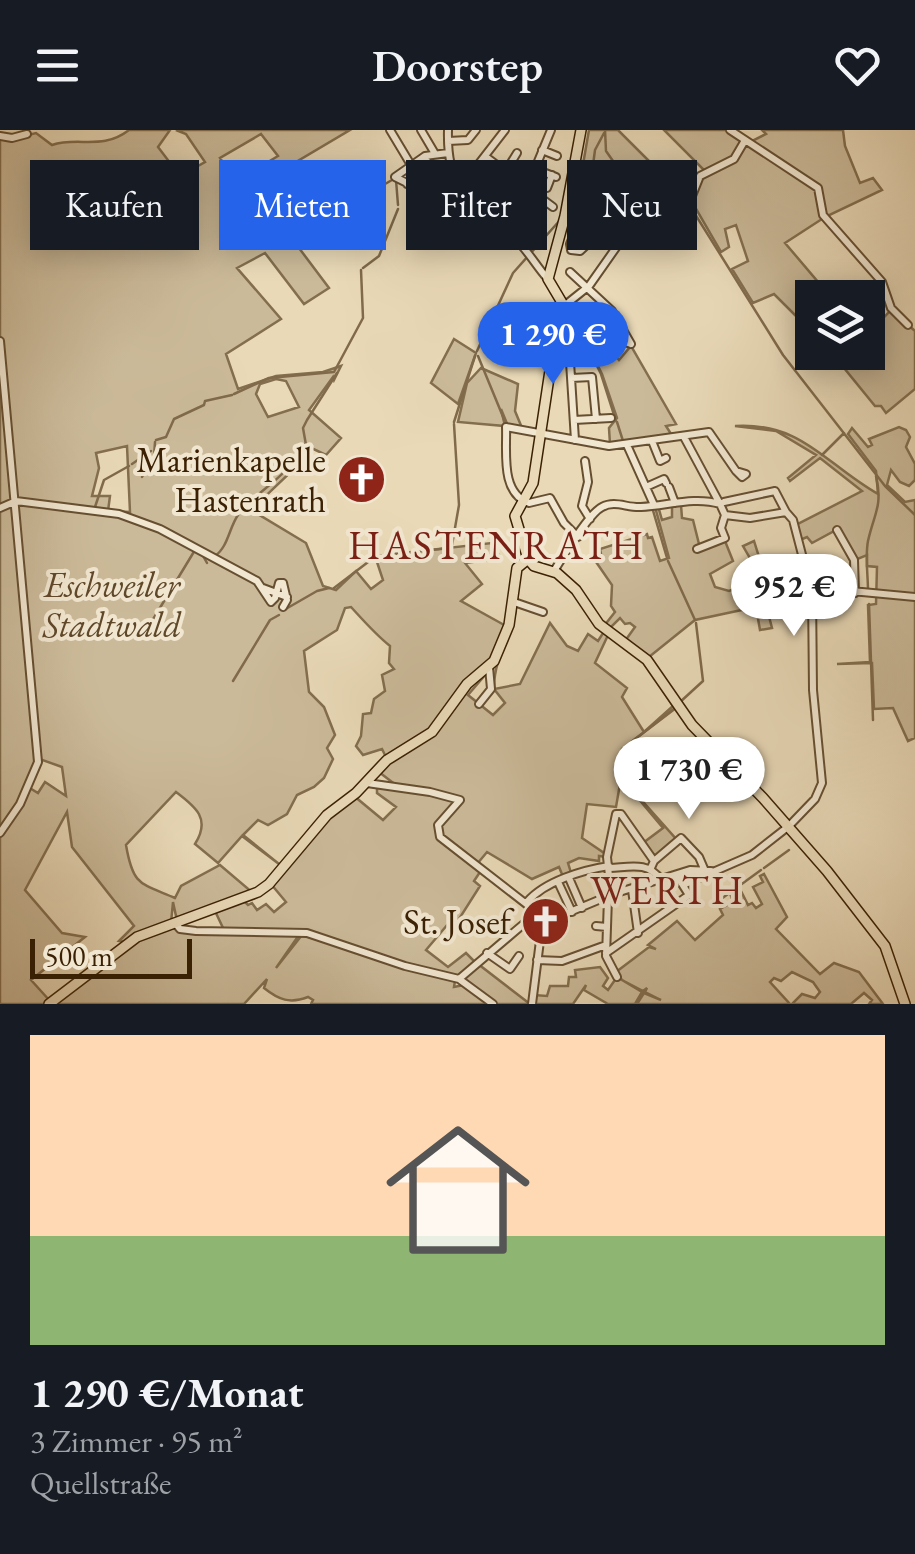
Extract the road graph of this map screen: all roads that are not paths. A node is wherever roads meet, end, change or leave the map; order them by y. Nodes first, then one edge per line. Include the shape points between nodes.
1 (390, 130) edge
2 (420, 130) edge
3 (448, 130) edge
4 (476, 130) edge
5 (505, 130) edge
6 (550, 130) edge
7 (581, 130) edge
8 (730, 130) edge
9 (27, 134) dead end
10 (0, 136) edge
11 (448, 141) junction
12 (744, 142) junction
13 (542, 150) junction
14 (434, 152) junction
15 (448, 153) junction
16 (517, 153) dead end
17 (425, 156) junction
18 (557, 156) dead end
19 (486, 158) joint
20 (409, 160) edge
21 (419, 160) edge
22 (426, 160) edge
23 (450, 160) edge
24 (489, 160) edge
25 (513, 160) edge
26 (538, 160) edge
27 (406, 169) edge
28 (547, 173) edge
29 (406, 183) edge
30 (697, 186) edge
31 (547, 188) dead end
32 (547, 203) edge
33 (553, 207) dead end
34 (565, 216) joint
35 (523, 250) edge
36 (613, 250) edge
37 (570, 272) dead end
38 (548, 279) junction
39 (588, 288) junction
40 (564, 308) junction
41 (908, 325) dead end
42 (0, 341) edge
43 (586, 356) dead end
44 (571, 378) junction
45 (611, 418) dead end
46 (596, 419) junction
47 (574, 420) junction
48 (541, 432) junction
49 (684, 436) junction
50 (575, 440) junction
51 (652, 442) junction
52 (626, 445) junction
53 (661, 460) dead end
54 (586, 462) dead end
55 (736, 471) dead end
56 (646, 487) junction
57 (16, 501) junction
58 (528, 502) junction
59 (675, 503) junction
60 (722, 503) junction
61 (654, 505) junction
62 (0, 508) edge
63 (786, 512) junction
64 (725, 515) junction
65 (590, 519) junction
66 (838, 530) dead end
67 (578, 537) junction
68 (697, 549) dead end
69 (528, 559) junction
70 (554, 571) junction
71 (812, 593) junction
72 (855, 593) junction
73 (276, 594) junction
74 (287, 597) junction
75 (915, 597) edge
76 (514, 602) junction
77 (283, 606) dead end
78 (543, 612) dead end
79 (489, 667) junction
80 (480, 704) dead end
81 (366, 783) junction
82 (788, 826) junction
83 (0, 833) edge
84 (654, 860) junction
85 (610, 867) junction
86 (650, 870) junction
87 (703, 872) junction
88 (679, 875) junction
89 (569, 878) junction
90 (661, 880) junction
91 (558, 882) junction
92 (682, 885) junction
93 (632, 890) junction
94 (609, 896) junction
95 (527, 902) junction
96 (582, 908) junction
97 (572, 912) junction
98 (543, 916) junction
99 (176, 923) junction
100 (596, 926) dead end
101 (607, 927) junction
102 (638, 933) junction
103 (606, 949) junction
104 (487, 953) junction
105 (518, 960) dead end
106 (538, 960) junction
107 (617, 977) dead end
108 (458, 979) junction
109 (902, 1003) edge
110 (49, 1004) edge
111 (493, 1004) edge
112 (532, 1004) edge

1 - 20 street
2 - 14 street
3 - 11 street
4 - 11 street via 468,140
5 - 19 street
6 - 13 street
7 - 34 main road
8 - 12 street
9 - 10 street
11 - 15 street
12 - 30 street via 734,159 700,176
12 - 41 street via 818,188 823,215 882,282 891,308
13 - 18 street
13 - 26 street
14 - 15 street
14 - 17 street
15 - 23 street
16 - 25 street
17 - 21 street
17 - 22 street
19 - 24 street
27 - 29 street via 395,177
28 - 31 street via 554,176
32 - 33 street
34 - 38 main road
35 - 38 street
36 - 39 street
37 - 39 street
38 - 40 main road
39 - 40 street
39 - 40 street via 612,311 631,344 583,329
40 - 48 main road
42 - 57 street
43 - 44 street via 571,358
44 - 46 street via 592,377
44 - 47 street
45 - 46 street
46 - 47 street
47 - 50 street
48 - 50 street
48 - 58 main road
48 - 58 street via 506,427 507,475
49 - 51 street
49 - 55 street via 709,432
49 - 60 street
50 - 52 street
51 - 52 street
51 - 53 street
52 - 56 street
54 - 65 street via 582,510
56 - 59 street via 666,481
56 - 61 street
57 - 62 street
57 - 73 street via 131,518 260,585 269,601
57 - 83 street via 38,762
58 - 67 street via 550,498
58 - 69 main road via 516,516
59 - 60 street
59 - 61 street
60 - 63 street via 775,491
60 - 64 street
61 - 65 street via 612,504
63 - 64 street
63 - 71 street via 794,520
64 - 68 street via 725,538
65 - 67 street
66 - 72 street via 854,560
67 - 70 street
69 - 70 main road
69 - 76 main road via 517,570
70 - 82 main road via 599,624 647,660 692,725
71 - 72 street
71 - 82 street via 823,779
72 - 75 street
73 - 74 street
73 - 74 street via 281,582
74 - 77 street
76 - 78 street
76 - 79 main road
79 - 80 street via 491,689
79 - 81 main road via 467,684 432,732 387,760
81 - 95 street via 461,803 439,823 440,837
81 - 99 main road via 327,815 263,890
82 - 87 street via 743,860
82 - 109 main road via 885,946
84 - 85 street via 617,813
84 - 86 street
84 - 87 street via 681,838
85 - 86 street
85 - 89 street
85 - 94 street
86 - 90 street
87 - 88 street
87 - 92 street
88 - 90 street
88 - 92 street
89 - 91 street
89 - 96 street
90 - 93 street
91 - 95 street
91 - 97 street
92 - 102 street via 689,895
93 - 94 street
93 - 102 street
94 - 96 street
94 - 101 street
95 - 98 street
96 - 97 street
97 - 98 street
98 - 104 street via 512,928
98 - 106 street
99 - 108 street via 196,931 306,933
99 - 110 main road via 123,945
100 - 101 street
101 - 103 street
102 - 103 street
103 - 106 street
103 - 107 street
104 - 105 street via 508,972
104 - 108 street
106 - 112 street
108 - 111 street

